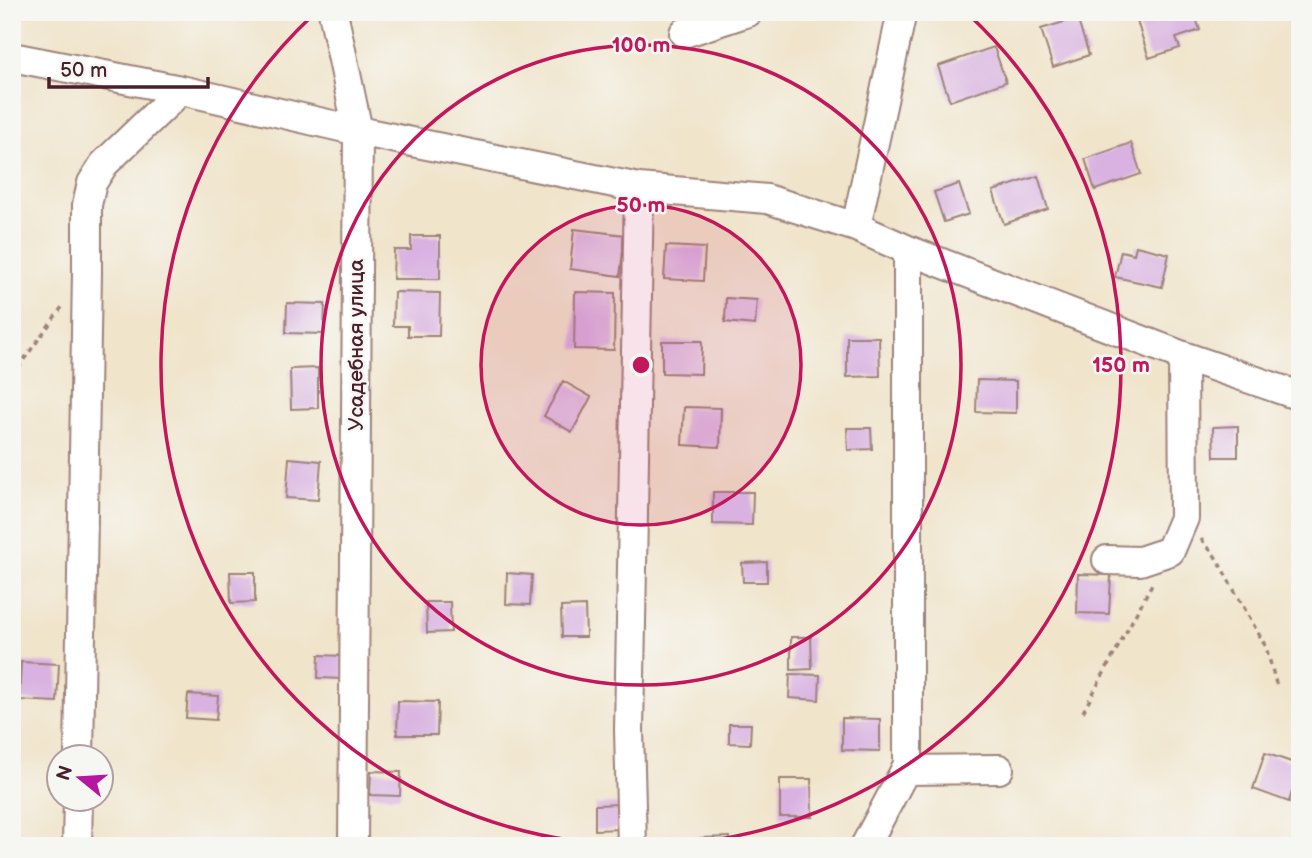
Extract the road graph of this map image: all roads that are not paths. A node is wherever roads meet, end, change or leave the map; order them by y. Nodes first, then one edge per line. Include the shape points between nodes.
1 (333, 12) edge
2 (748, 12) edge
3 (902, 12) edge
4 (684, 33) dead end
5 (12, 57) edge
6 (181, 90) junction
7 (358, 131) junction
8 (639, 188) junction
9 (856, 228) junction
10 (908, 250) junction
11 (1183, 356) junction
12 (1300, 396) edge
13 (1107, 560) dead end
14 (79, 742) edge
15 (999, 769) dead end
16 (905, 770) junction
17 (78, 812) edge
18 (77, 846) edge
19 (353, 846) edge
20 (632, 846) edge
21 (865, 846) edge

1 - 7 street, Усадебная улица
2 - 4 street
3 - 9 street
5 - 6 street
6 - 7 street
6 - 14 street via 104,164 92,183 87,205
7 - 8 street
7 - 19 street, Усадебная улица
8 - 9 street via 767,199
8 - 20 street via 629,730
9 - 10 street
10 - 11 street
10 - 16 street via 909,723
11 - 12 street
11 - 13 street via 1184,518 1170,551 1140,561
15 - 16 street
16 - 21 street
17 - 18 street

